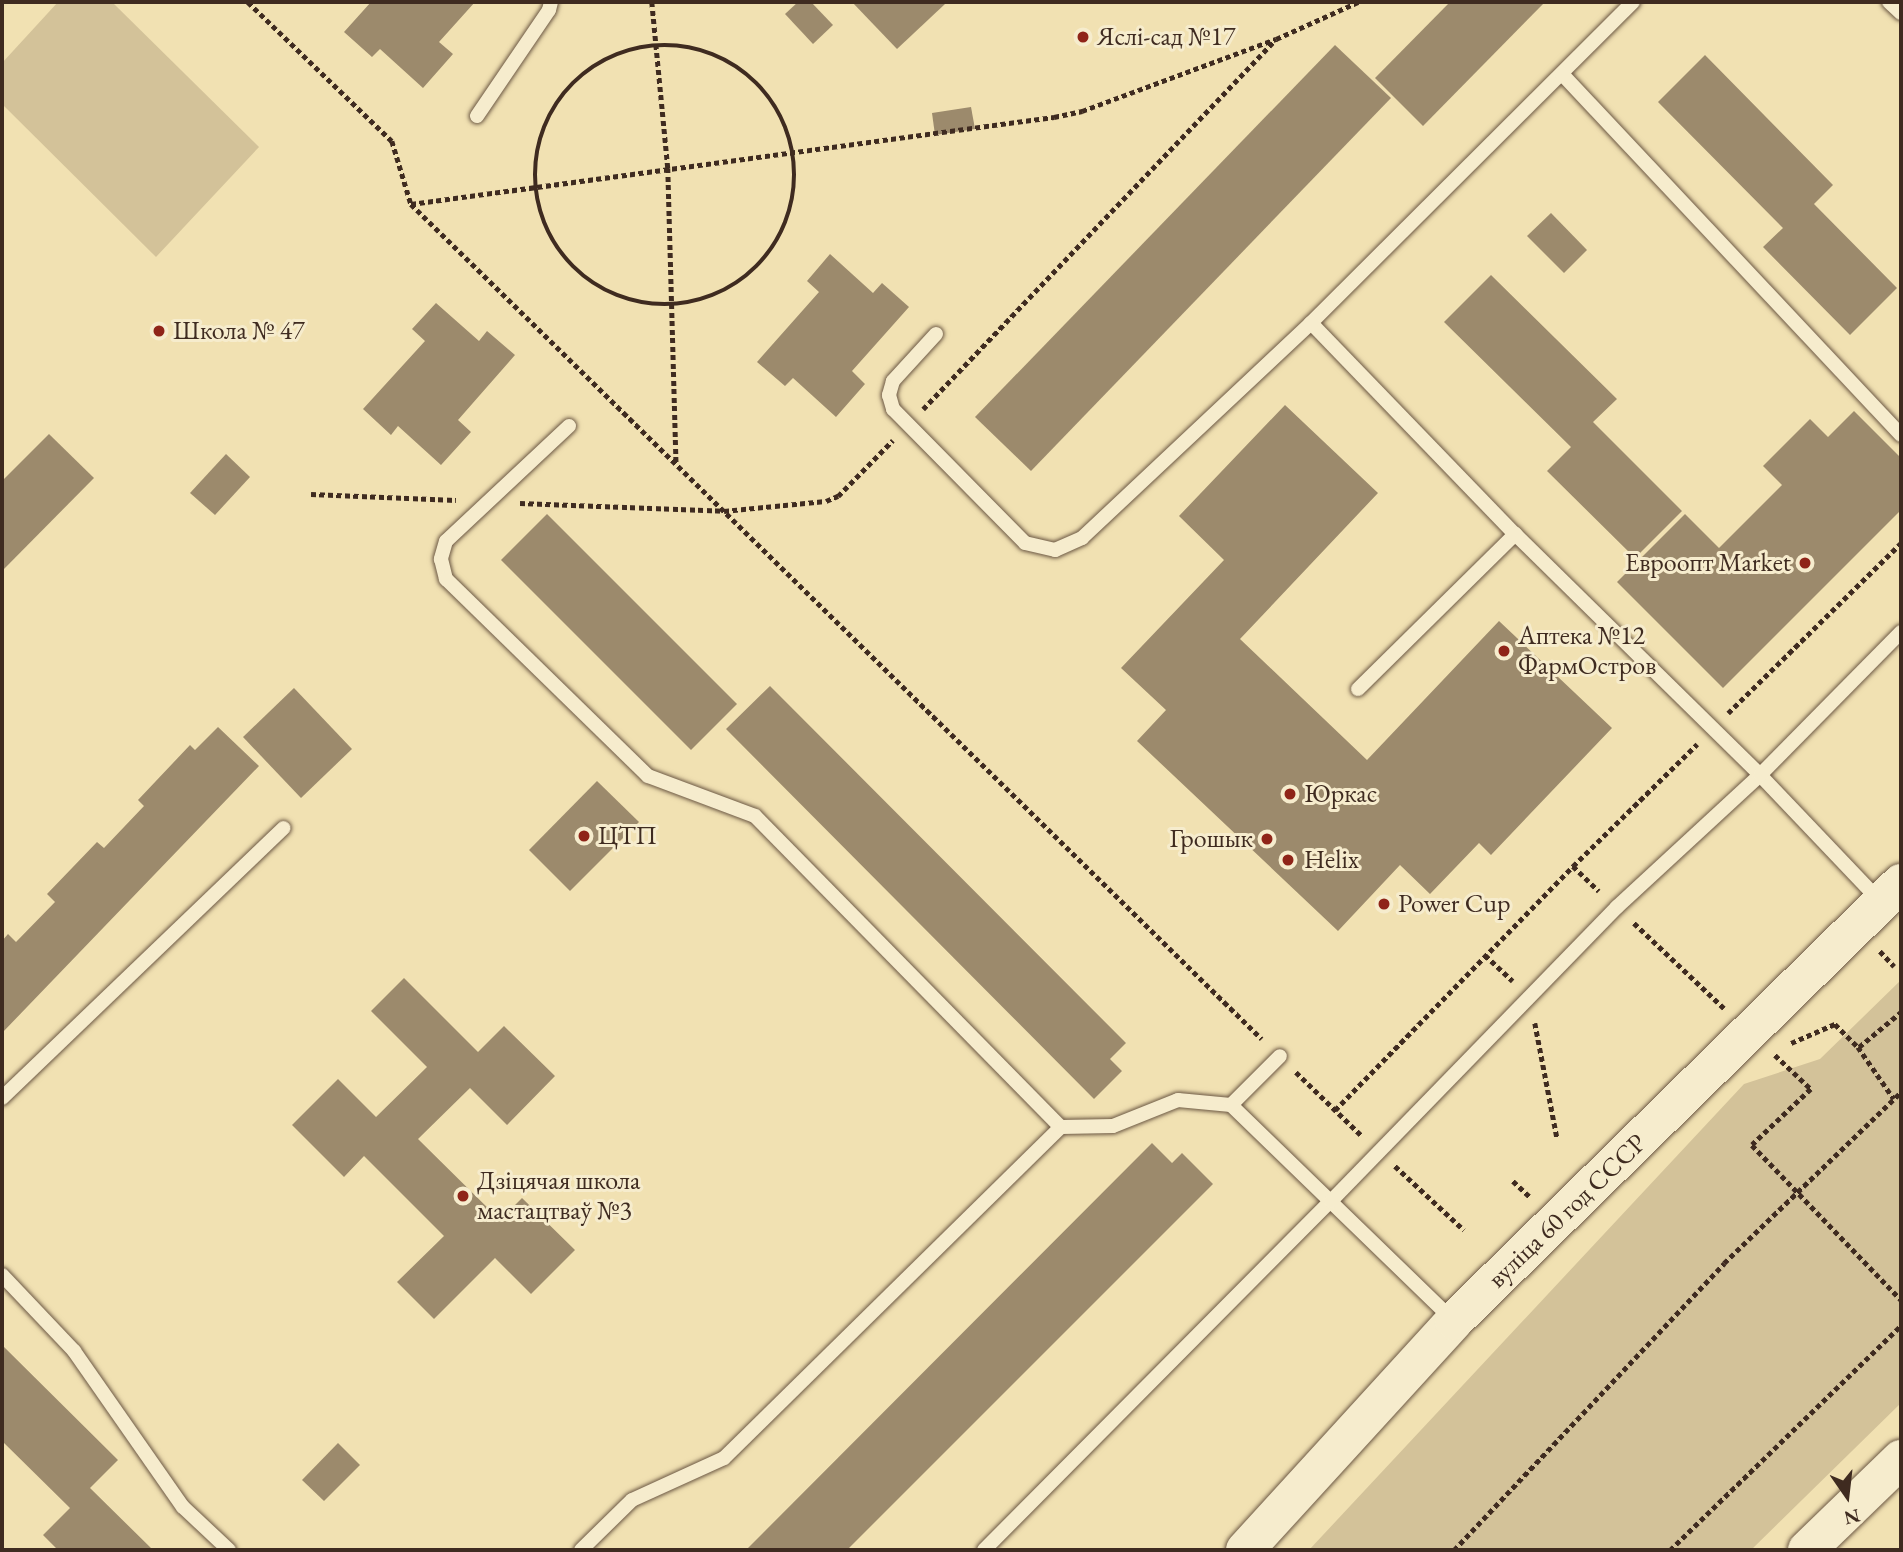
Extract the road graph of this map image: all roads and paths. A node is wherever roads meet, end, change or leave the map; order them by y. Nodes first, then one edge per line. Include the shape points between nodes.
1 (248, 2) edge
2 (551, 2) edge
3 (652, 2) edge
4 (1358, 2) edge
5 (1633, 2) edge
6 (1889, 2) edge
7 (1901, 13) edge
8 (1276, 38) junction
9 (657, 44) junction
10 (1562, 74) junction
11 (477, 116) dead end
12 (794, 151) junction
13 (668, 168) junction
14 (533, 186) junction
15 (411, 204) junction
16 (672, 307) junction
17 (1311, 323) junction
18 (936, 334) dead end
19 (908, 425) junction
20 (569, 426) dead end
21 (1901, 435) edge
22 (676, 464) junction
23 (311, 494) dead end
24 (488, 501) junction
25 (724, 511) junction
26 (1515, 534) junction
27 (1901, 543) edge
28 (1901, 632) edge
29 (1358, 689) dead end
30 (1712, 728) junction
31 (1760, 775) junction
32 (284, 828) dead end
33 (1573, 866) dead end
34 (1891, 893) edge
35 (1485, 956) dead end
36 (1524, 1003) junction
37 (1901, 1012) edge
38 (1858, 1048) junction
39 (1280, 1056) junction
40 (1901, 1092) edge
41 (2, 1098) edge
42 (1895, 1099) junction
43 (1231, 1105) junction
44 (1061, 1127) junction
45 (1557, 1137) dead end
46 (1379, 1152) junction
47 (1797, 1192) junction
48 (1331, 1201) junction
49 (1464, 1230) dead end
50 (2, 1275) edge
51 (1901, 1300) edge
52 (1454, 1321) junction
53 (1901, 1325) edge
54 (1901, 1459) edge
55 (229, 1550) edge
56 (581, 1550) edge
57 (984, 1550) edge
58 (1245, 1550) edge
59 (1454, 1550) edge
60 (1670, 1550) edge
61 (1807, 1550) edge

1 - 15 path via 392,141
2 - 11 lane
3 - 9 path
4 - 8 path
5 - 10 lane
6 - 7 lane
8 - 12 path via 1082,111
8 - 19 path
9 - 12 path via 704,49 746,71 778,107
9 - 13 path
9 - 14 path via 606,57 565,89 540,134
10 - 17 lane
10 - 21 lane
12 - 13 path
12 - 16 path via 795,195 781,238 753,272 715,297
13 - 14 path
13 - 16 path
14 - 15 path
14 - 16 path via 543,225 556,248 594,286 631,302
15 - 22 path
16 - 22 path
17 - 19 lane via 1082,538 1055,550 1025,542
17 - 26 lane
18 - 19 lane via 893,381 892,409
19 - 25 path via 838,496
20 - 24 lane
22 - 25 path
23 - 24 path
24 - 25 path
24 - 44 lane via 446,541 441,559 446,579 648,776 755,816
25 - 39 path
26 - 29 lane
26 - 30 lane
27 - 30 path
28 - 31 lane
30 - 31 lane
30 - 33 path
31 - 34 lane
31 - 36 lane via 1617,907
32 - 41 lane
34 - 52 main road, вуліца 60 год СССР
35 - 36 path via 1512,980
36 - 45 path via 1535,1023
36 - 46 lane
37 - 38 path
38 - 42 path
38 - 47 path via 1835,1024 1771,1052 1811,1089 1752,1145
39 - 43 lane
39 - 46 path
40 - 42 path
42 - 47 path
43 - 44 lane via 1178,1100 1113,1126
43 - 48 lane
44 - 56 lane via 724,1458 632,1500
46 - 48 lane
46 - 49 path
47 - 51 path
47 - 59 path via 1724,1263
48 - 52 lane
48 - 57 lane
50 - 55 lane via 74,1352 183,1507
52 - 58 main road, вуліца 60 год СССР
53 - 60 path
54 - 61 main road

